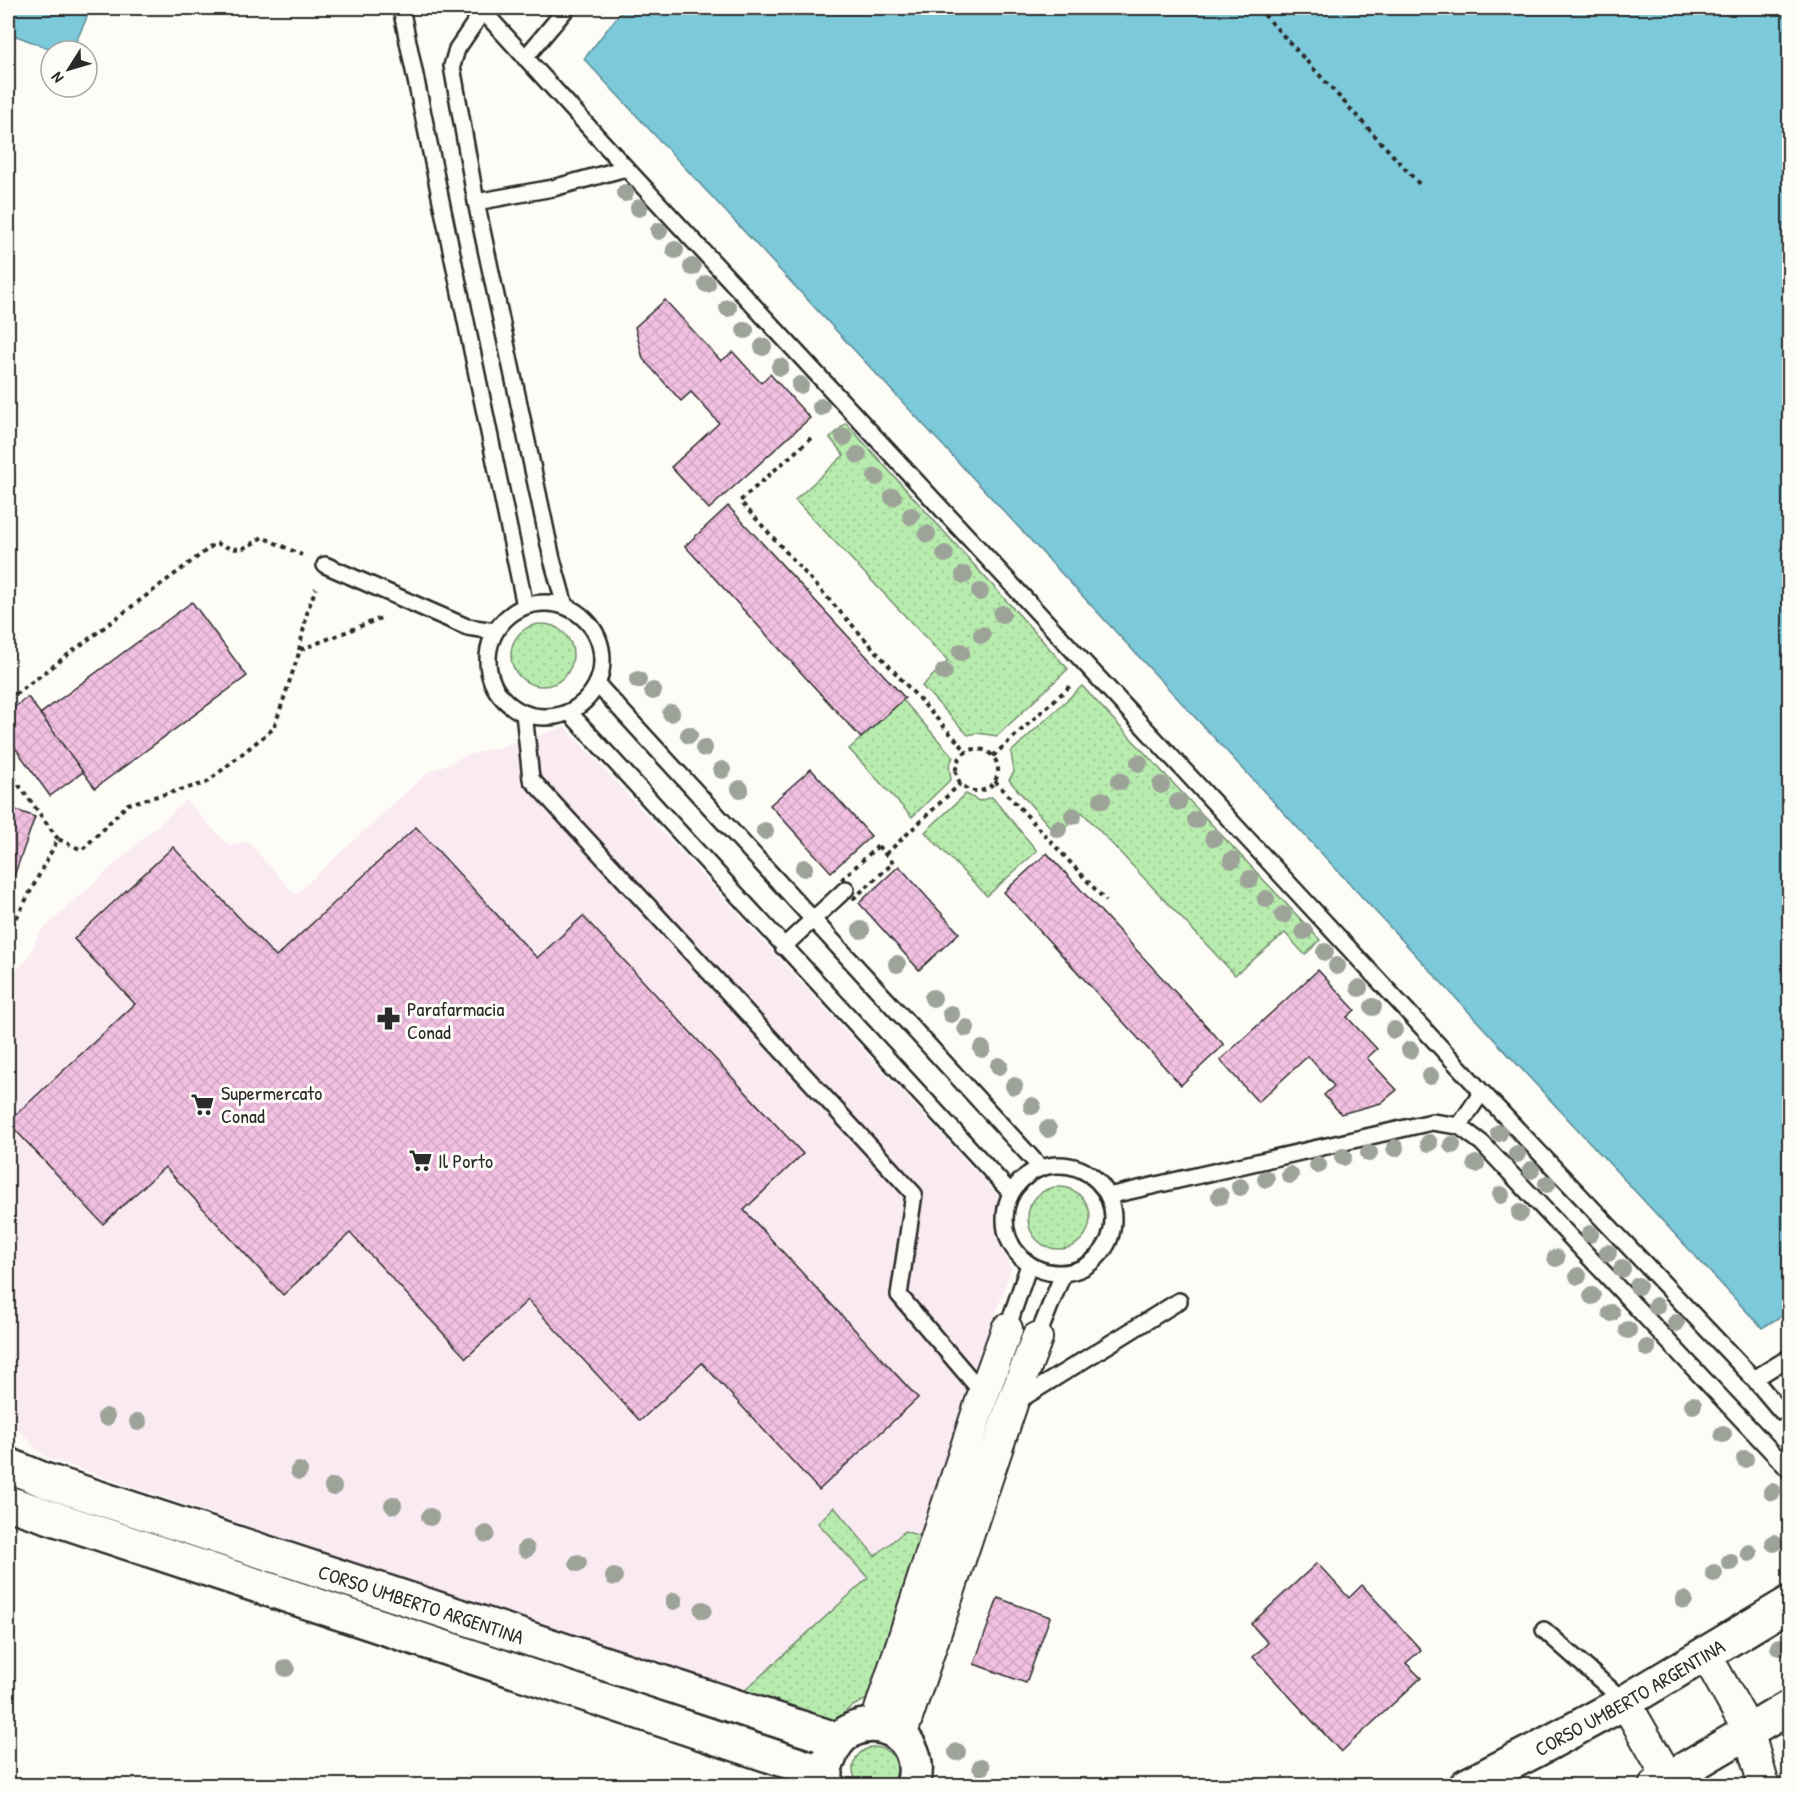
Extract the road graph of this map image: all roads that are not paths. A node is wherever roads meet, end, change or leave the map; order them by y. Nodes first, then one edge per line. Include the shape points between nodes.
1 (401, 8) edge
2 (567, 8) edge
3 (484, 9) edge
4 (525, 58) junction
5 (626, 168) junction
6 (476, 202) junction
7 (325, 565) road end
8 (525, 606) junction
9 (565, 606) junction
10 (495, 631) junction
11 (597, 684) junction
12 (569, 712) junction
13 (524, 713) junction
14 (846, 889) dead end
15 (813, 919) junction
16 (783, 947) junction
17 (1482, 1092) junction
18 (1459, 1126) junction
19 (1041, 1168) junction
20 (1011, 1193) junction
21 (1108, 1196) junction
22 (1029, 1265) junction
23 (1063, 1274) junction
24 (1179, 1301) dead end
25 (1007, 1329) joint
26 (1036, 1338) joint
27 (1790, 1357) edge
28 (1754, 1379) junction
29 (983, 1395) junction
30 (1012, 1404) junction
31 (1790, 1408) edge
32 (8, 1465) edge
33 (1790, 1472) edge
34 (8, 1503) edge
35 (1790, 1603) edge
36 (1544, 1630) dead end
37 (1705, 1653) junction
38 (1625, 1702) junction
39 (1790, 1707) edge
40 (1749, 1730) junction
41 (888, 1731) junction
42 (838, 1740) junction
43 (830, 1780) edge
44 (1667, 1783) edge
45 (913, 1785) edge
46 (1466, 1785) edge
47 (1764, 1785) edge

1 - 8 lane
2 - 4 lane
3 - 4 lane
3 - 6 lane via 457,49 452,66
4 - 5 lane
5 - 6 lane via 553,188
5 - 17 lane
6 - 9 lane
7 - 10 lane via 467,627
8 - 9 lane
8 - 10 lane via 508,616
9 - 11 lane via 590,625 597,638 601,661
10 - 13 lane via 488,669 494,687 507,703
11 - 12 lane
11 - 15 lane
12 - 13 lane via 554,716
12 - 16 lane
13 - 29 lane via 531,779 914,1194 899,1294
14 - 15 lane
15 - 16 lane
15 - 19 lane
16 - 20 lane
17 - 18 lane
17 - 28 lane
18 - 21 lane via 1432,1122
18 - 33 lane via 1482,1143
19 - 20 lane via 1019,1182
19 - 21 lane via 1054,1165 1080,1169
20 - 22 lane via 1005,1208 1009,1241
21 - 23 lane via 1113,1213 1106,1247 1095,1261
22 - 23 lane
22 - 25 lane
23 - 26 lane
24 - 30 lane
25 - 29 street
26 - 30 street
27 - 28 lane
28 - 31 lane via 1781,1411
29 - 30 lane
29 - 41 street
30 - 41 street
32 - 42 street, CORSO UMBERTO ARGENTINA
34 - 43 street, CORSO UMBERTO ARGENTINA
35 - 37 street, CORSO UMBERTO ARGENTINA
36 - 38 lane
37 - 38 street, CORSO UMBERTO ARGENTINA
37 - 40 street
38 - 44 street
38 - 46 street, CORSO UMBERTO ARGENTINA
39 - 40 street
40 - 44 street
40 - 47 street
41 - 42 street via 861,1727
41 - 45 street via 913,1752
42 - 43 street, CORSO UMBERTO ARGENTINA via 829,1757

